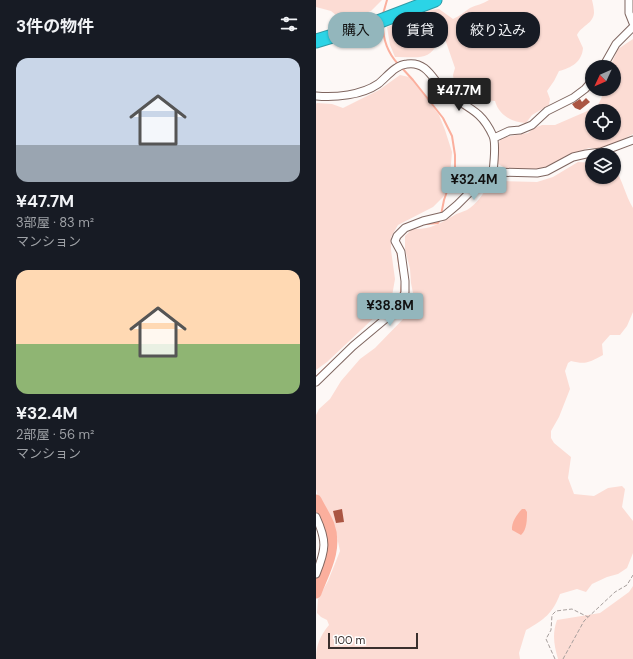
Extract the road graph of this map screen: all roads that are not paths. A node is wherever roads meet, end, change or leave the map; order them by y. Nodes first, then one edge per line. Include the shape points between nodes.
1 (629, 0) edge
2 (433, 1) edge
3 (633, 23) edge
4 (633, 27) edge
5 (322, 40) edge
6 (607, 60) edge
7 (585, 90) edge
8 (316, 96) edge
9 (494, 138) junction
10 (633, 140) edge
11 (493, 172) junction
12 (316, 382) edge
13 (316, 517) edge
14 (316, 574) edge

1 - 3 street via 629,12
2 - 5 highway
4 - 6 street via 616,44
7 - 9 street via 546,111 532,125
8 - 9 street via 345,96 370,89 400,66 416,64 425,68 445,92 479,114
9 - 11 street
10 - 11 street via 601,152 573,157 547,171
11 - 12 street via 457,206 441,217 405,228 396,237 405,281 402,302
13 - 14 street via 322,530 324,546

